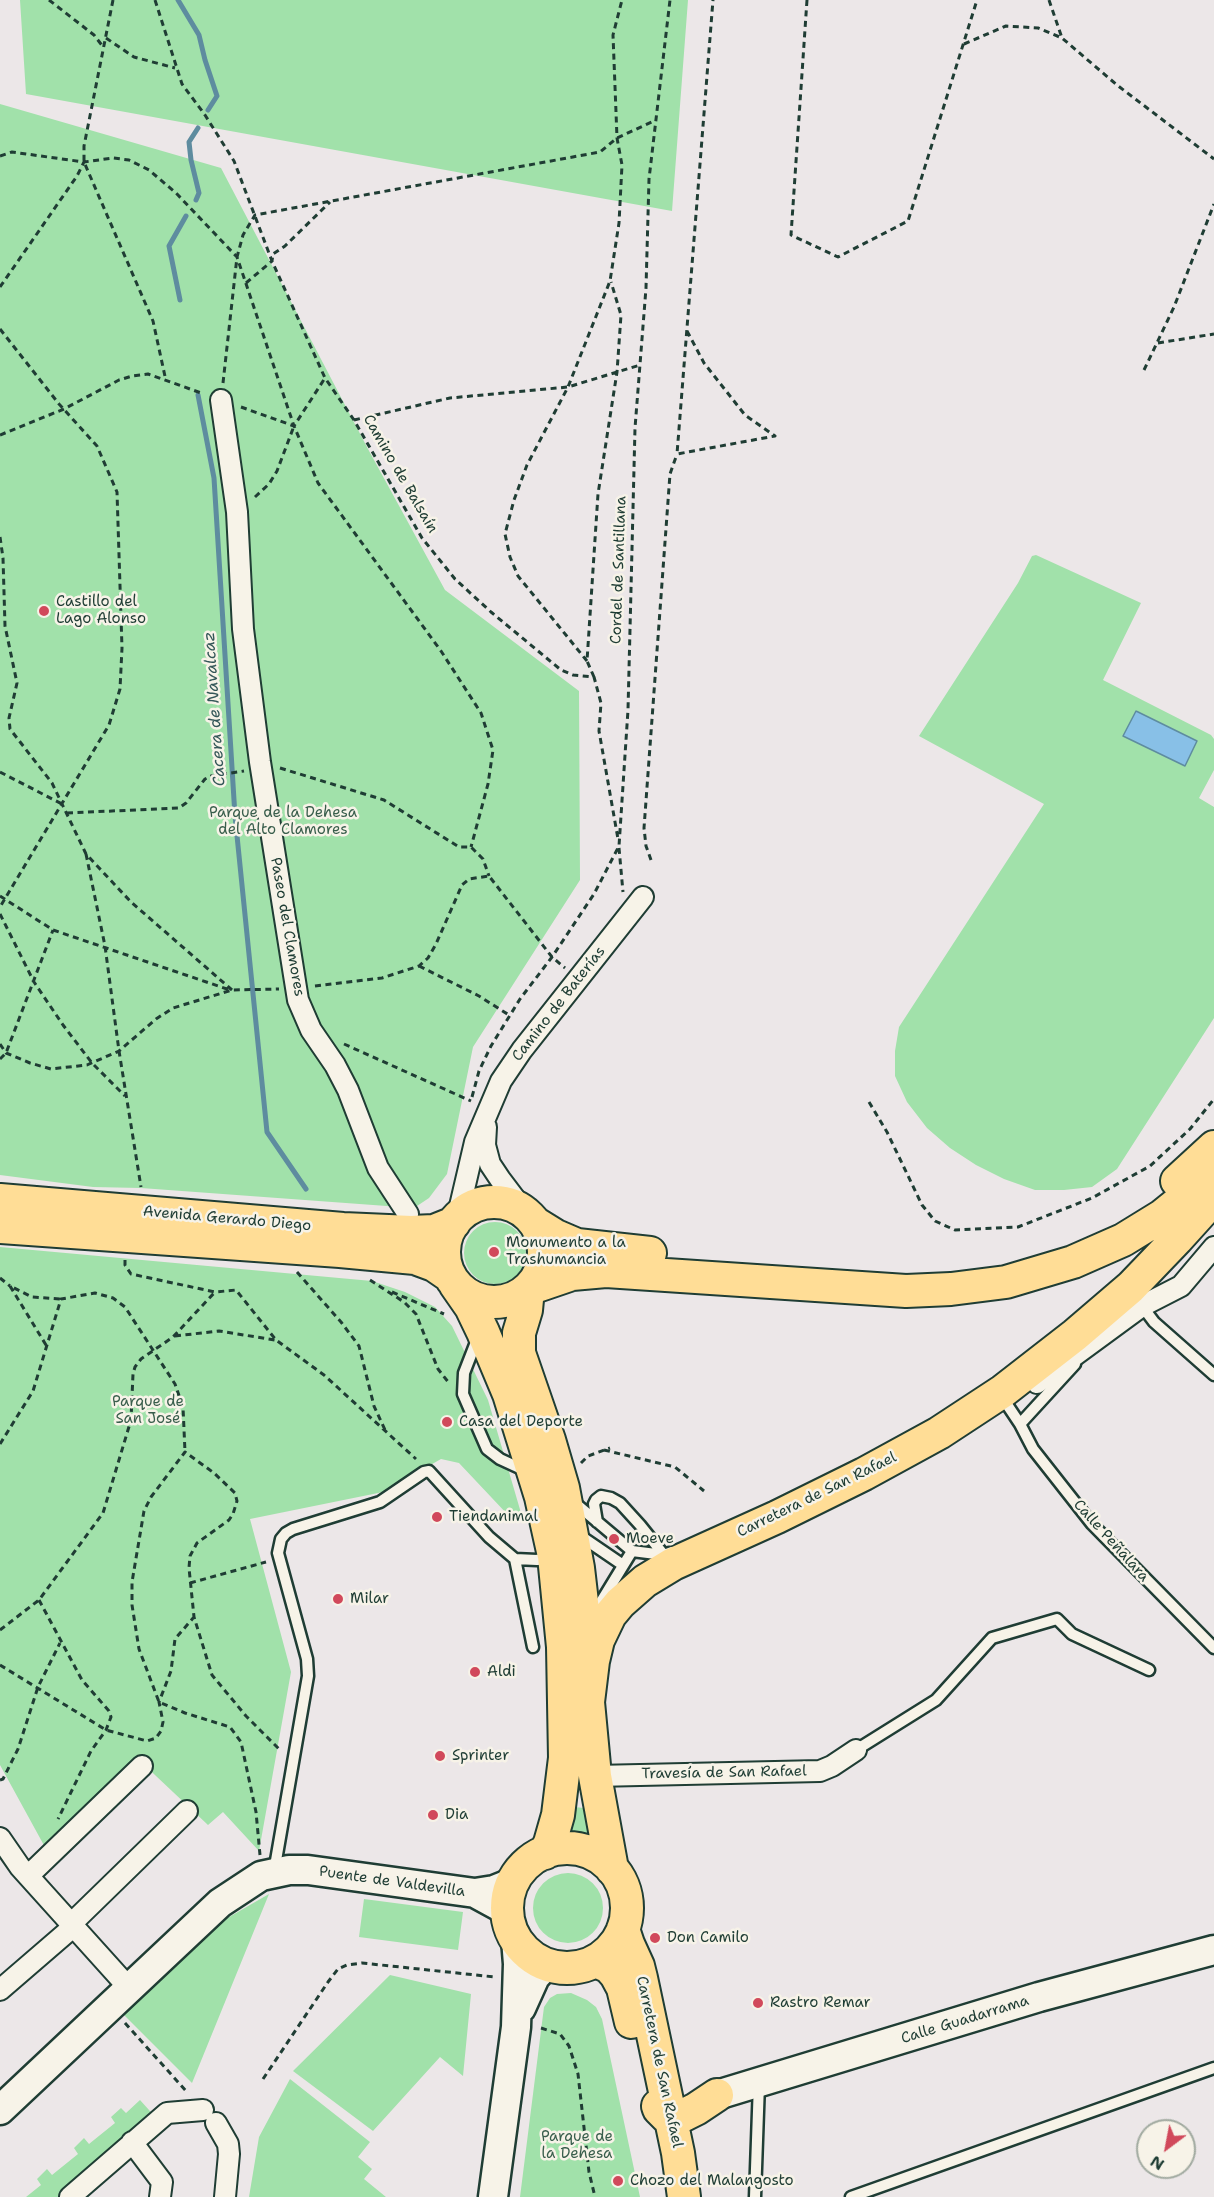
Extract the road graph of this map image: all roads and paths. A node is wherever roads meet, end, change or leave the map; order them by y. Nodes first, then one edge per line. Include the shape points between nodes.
1 (50, 0) edge
2 (113, 0) edge
3 (155, 0) edge
4 (622, 0) edge
5 (670, 0) edge
6 (713, 0) edge
7 (807, 0) edge
8 (977, 0) edge
9 (1049, 0) edge
10 (106, 38) junction
11 (1062, 38) junction
12 (963, 45) junction
13 (104, 48) junction
14 (175, 68) junction
15 (656, 120) junction
16 (617, 138) junction
17 (0, 156) edge
18 (1214, 159) edge
19 (84, 162) junction
20 (332, 201) junction
21 (1214, 204) edge
22 (255, 215) junction
23 (237, 257) junction
24 (272, 261) junction
25 (610, 280) junction
26 (246, 283) junction
27 (0, 287) edge
28 (0, 329) edge
29 (687, 331) junction
30 (1214, 334) edge
31 (1158, 343) junction
32 (640, 364) junction
33 (1144, 370) dead end
34 (617, 372) junction
35 (325, 378) junction
36 (166, 381) junction
37 (568, 387) junction
38 (221, 400) junction
39 (64, 410) junction
40 (354, 420) junction
41 (294, 426) junction
42 (0, 435) edge
43 (677, 454) junction
44 (237, 512) junction
45 (0, 537) edge
46 (2, 559) edge
47 (1, 581) edge
48 (2, 609) edge
49 (587, 662) junction
50 (594, 677) junction
51 (260, 762) junction
52 (0, 772) edge
53 (63, 804) junction
54 (66, 813) junction
55 (619, 846) junction
56 (471, 847) junction
57 (86, 854) junction
58 (651, 860) dead end
59 (489, 876) junction
60 (0, 896) edge
61 (643, 897) dead end
62 (5, 898) junction
63 (0, 907) edge
64 (0, 914) edge
65 (626, 918) junction
66 (53, 930) junction
67 (105, 946) junction
68 (552, 957) junction
69 (419, 966) junction
70 (577, 979) junction
71 (34, 982) junction
72 (296, 988) junction
73 (232, 990) junction
74 (509, 1015) junction
75 (311, 1030) junction
76 (0, 1044) edge
77 (118, 1051) junction
78 (6, 1053) junction
79 (0, 1059) edge
80 (92, 1063) junction
81 (126, 1097) junction
82 (1214, 1099) edge
83 (869, 1102) dead end
84 (486, 1117) junction
85 (1214, 1147) edge
86 (1214, 1174) edge
87 (142, 1195) dead end
88 (1214, 1198) edge
89 (0, 1200) edge
90 (408, 1214) dead end
91 (532, 1220) junction
92 (455, 1221) junction
93 (0, 1227) edge
94 (1214, 1247) edge
95 (125, 1257) dead end
96 (293, 1268) dead end
97 (366, 1276) dead end
98 (0, 1278) edge
99 (453, 1280) junction
100 (10, 1286) junction
101 (385, 1289) junction
102 (528, 1289) junction
103 (215, 1292) junction
104 (61, 1299) junction
105 (1142, 1306) junction
106 (445, 1315) dead end
107 (482, 1329) junction
108 (173, 1336) junction
109 (1099, 1338) junction
110 (276, 1340) junction
111 (46, 1345) junction
112 (152, 1350) junction
113 (1214, 1375) edge
114 (464, 1396) junction
115 (1006, 1403) junction
116 (1020, 1424) junction
117 (386, 1432) junction
118 (0, 1444) edge
119 (610, 1448) dead end
120 (604, 1450) junction
121 (185, 1452) junction
122 (429, 1471) junction
123 (535, 1475) junction
124 (843, 1485) junction
125 (704, 1491) dead end
126 (577, 1505) junction
127 (705, 1537) dead end
128 (684, 1546) dead end
129 (632, 1551) junction
130 (664, 1555) junction
131 (554, 1556) junction
132 (279, 1558) junction
133 (516, 1559) junction
134 (623, 1565) junction
135 (190, 1583) junction
136 (39, 1600) junction
137 (194, 1617) junction
138 (585, 1628) junction
139 (0, 1630) edge
140 (61, 1642) junction
141 (533, 1647) dead end
142 (1214, 1648) edge
143 (0, 1665) edge
144 (1149, 1670) dead end
145 (38, 1687) junction
146 (588, 1701) junction
147 (159, 1702) junction
148 (106, 1730) junction
149 (856, 1750) joint
150 (292, 1762) junction
151 (142, 1766) dead end
152 (594, 1776) junction
153 (0, 1780) edge
154 (187, 1811) dead end
155 (57, 1821) dead end
156 (0, 1838) edge
157 (545, 1853) junction
158 (612, 1869) junction
159 (268, 1874) junction
160 (28, 1876) junction
161 (513, 1911) junction
162 (72, 1926) junction
163 (1214, 1951) edge
164 (546, 1964) junction
165 (615, 1965) junction
166 (500, 1977) dead end
167 (0, 1990) edge
168 (119, 1997) junction
169 (529, 2028) junction
170 (1214, 2068) edge
171 (263, 2079) dead end
172 (759, 2082) junction
173 (695, 2108) junction
174 (0, 2110) edge
175 (209, 2117) junction
176 (132, 2142) junction
177 (70, 2197) edge
178 (160, 2197) edge
179 (225, 2197) edge
180 (493, 2197) edge
181 (596, 2197) edge
182 (675, 2197) edge
183 (684, 2197) edge
184 (755, 2197) edge
185 (851, 2197) edge

1 - 13 path via 94,34
2 - 10 path
3 - 14 path, Camino de Balsaín
4 - 16 path via 613,35
5 - 15 path, Cordel de Santillana
6 - 29 path
7 - 12 path via 791,235 838,257 908,221
8 - 12 path
9 - 11 path
10 - 13 path
10 - 14 path via 134,57
11 - 12 path via 1038,28 1006,26
11 - 18 path
13 - 19 path
14 - 22 path, Camino de Balsaín via 234,161
15 - 16 path
15 - 32 path, Cordel de Santillana via 649,179
16 - 20 path via 600,152
16 - 25 path via 622,165 619,223
17 - 19 path via 12,152
19 - 23 path via 113,158 129,160 149,170
19 - 27 path
19 - 36 path via 153,321
20 - 22 path
20 - 24 path via 273,254
21 - 31 path
22 - 23 path via 243,235
22 - 24 path, Camino de Balsaín
23 - 26 path
23 - 38 path
24 - 26 path
24 - 35 path, Camino de Balsaín
25 - 34 path via 621,315
25 - 37 path
26 - 41 path
28 - 39 path
29 - 43 path
29 - 43 path via 704,363 745,415 775,436
30 - 31 path
31 - 33 path
32 - 34 path
32 - 55 path, Cordel de Santillana via 628,710
34 - 37 path
34 - 49 path via 598,494
35 - 40 path, Camino de Balsaín
35 - 41 path
36 - 38 path
36 - 39 path via 148,374 132,376
37 - 40 path via 450,398
37 - 49 path via 527,465 505,534 518,576
38 - 41 path
38 - 44 street, Paseo del Clamores
39 - 42 path
39 - 53 path via 97,446 117,492 122,648 120,689 109,725
40 - 50 path, Camino de Balsaín via 422,538 455,579 561,670
41 - 44 path via 269,484
41 - 56 path via 331,504 441,651 481,713 493,750
43 - 58 path via 670,474 644,828
44 - 51 street, Paseo del Clamores via 243,629
45 - 46 path
46 - 47 path
47 - 48 path
48 - 53 path via 17,683 10,729 52,783
49 - 50 path
50 - 55 path via 601,703 598,730
51 - 54 path via 241,772 205,779 179,808
51 - 56 path via 384,800 459,847
51 - 72 street, Paseo del Clamores
52 - 53 path
53 - 54 path
53 - 62 path
54 - 57 path
55 - 65 path
55 - 68 path, Cordel de Santillana via 594,894
56 - 59 path via 483,859
57 - 67 path
57 - 73 path via 131,902
59 - 68 path
59 - 69 path via 469,879 462,885 436,944
60 - 62 path
61 - 65 street, Camino de Baterías
62 - 63 path
62 - 66 path
64 - 71 path
65 - 70 street, Camino de Baterías
66 - 67 path
66 - 71 path
67 - 73 path
67 - 77 path
68 - 70 path
68 - 74 path, Cordel de Santillana
69 - 72 path via 382,978
69 - 74 path
70 - 84 street, Camino de Baterías via 511,1064
71 - 78 path
71 - 80 path
72 - 73 path
72 - 75 street, Paseo del Clamores
73 - 77 path via 173,1008
74 - 75 path, Cordel de Santillana via 490,1046 471,1101
75 - 90 street, Paseo del Clamores via 348,1090 378,1168
76 - 78 path
77 - 80 path
77 - 81 path
78 - 79 path
78 - 80 path via 51,1069
80 - 81 path
81 - 87 path
82 - 83 path via 1190,1129 1150,1166 1092,1198 1018,1227 956,1230 935,1221 922,1205 888,1132
84 - 91 street, Camino de Baterías via 485,1145 490,1164
84 - 92 street, Camino de Baterías via 475,1142
85 - 91 main road via 1152,1200 1090,1233 1015,1260 955,1270 849,1269 600,1248 572,1243
86 - 102 main road via 1162,1216 1123,1240 1049,1271 998,1283 906,1291 606,1271 572,1274
88 - 124 main road, Carretera de San Rafael via 1135,1283 1030,1371 939,1433
89 - 92 main road, Avenida Gerardo Diego via 411,1232 434,1231
91 - 92 main road via 513,1206 494,1202 471,1208
91 - 102 main road via 542,1240 543,1262
92 - 99 main road via 444,1249
93 - 99 main road, Avenida Gerardo Diego via 415,1258 434,1265
94 - 105 street via 1181,1286
95 - 103 path via 131,1274
96 - 117 path via 359,1346 374,1406
97 - 101 path
98 - 100 path
99 - 102 main road via 473,1297 490,1302 508,1300
99 - 107 main road
100 - 104 path via 32,1297
100 - 111 path
101 - 106 path
101 - 114 path via 416,1314 443,1377
102 - 126 main road via 519,1353
103 - 108 path
103 - 110 path via 236,1290
104 - 111 path
104 - 112 path via 95,1293 113,1298 125,1307
105 - 109 street
105 - 113 lane via 1154,1322
107 - 114 lane via 464,1373
107 - 123 main road via 509,1394
108 - 110 path via 219,1331
108 - 112 path
109 - 115 street
109 - 116 lane
110 - 117 path via 324,1375
111 - 118 path via 33,1390
112 - 121 path via 175,1384 183,1407
112 - 136 path via 135,1367 131,1420 103,1513
114 - 123 lane via 487,1449
115 - 116 lane, Calle Peñalara
115 - 124 street via 884,1472
116 - 142 lane, Calle Peñalara via 1033,1449 1092,1524
117 - 122 path
119 - 120 path
120 - 125 path via 675,1467
120 - 126 path via 588,1455 578,1466
121 - 135 path via 214,1473 235,1493 237,1501 229,1520 197,1543 190,1556
121 - 147 path via 144,1511 132,1582 139,1649
122 - 132 lane via 380,1502 293,1529 281,1539
122 - 133 lane via 489,1537
123 - 131 main road
124 - 127 lane via 775,1506
124 - 146 main road, Carretera de San Rafael via 673,1564 631,1593 615,1609 600,1634 592,1661
126 - 129 lane
126 - 130 lane via 594,1504 601,1496 612,1498
126 - 134 lane via 588,1542
126 - 138 main road
128 - 130 lane
129 - 130 lane
129 - 134 lane
131 - 133 lane
131 - 157 main road via 563,1647 565,1758 558,1815
132 - 135 path
132 - 150 lane via 307,1659 308,1677
133 - 141 lane
134 - 138 lane
135 - 137 path
136 - 139 path
136 - 140 path
137 - 147 path via 175,1639 171,1671
137 - 150 path via 215,1681
138 - 146 main road
140 - 145 path
140 - 148 path via 82,1680 109,1711
143 - 145 path
144 - 149 lane, Travesía de San Rafael via 1072,1634 1056,1619 992,1638 936,1700
145 - 148 path
145 - 153 path via 18,1749
146 - 152 main road, Carretera de San Rafael
147 - 148 path via 163,1722 156,1738 139,1740
147 - 159 path via 230,1727 241,1742
148 - 155 path via 91,1750
149 - 152 street, Travesía de San Rafael via 820,1771
150 - 159 lane
151 - 160 street
152 - 158 main road, Carretera de San Rafael
154 - 162 street
156 - 160 street
157 - 158 main road via 580,1850 596,1856
157 - 161 main road via 527,1865
158 - 165 main road, Carretera de San Rafael via 627,1900 623,1929 628,1944
159 - 161 main road, Puente de Valdevilla via 308,1870 475,1893 494,1890
159 - 168 main road via 220,1903
160 - 162 street
161 - 164 main road via 533,1957
161 - 169 main road
162 - 167 street
162 - 168 street
163 - 172 main road, Calle Guadarrama via 1040,1997
164 - 165 main road via 574,1968
164 - 169 main road via 524,1997
165 - 173 main road, Carretera de San Rafael
165 - 173 main road via 656,2009 670,2067 673,2074 695,2090
165 - 182 main road, Carretera de San Rafael
166 - 171 path via 363,1963 347,1965 328,1982
168 - 174 main road
168 - 175 path
169 - 180 main road
169 - 181 path via 560,2034 569,2046 578,2074 589,2172
170 - 185 lane
172 - 173 main road, Calle Guadarrama
172 - 184 lane
173 - 183 main road, Carretera de San Rafael via 678,2153
175 - 176 street via 168,2113
175 - 179 street via 228,2144
176 - 177 street
176 - 178 street via 162,2182

